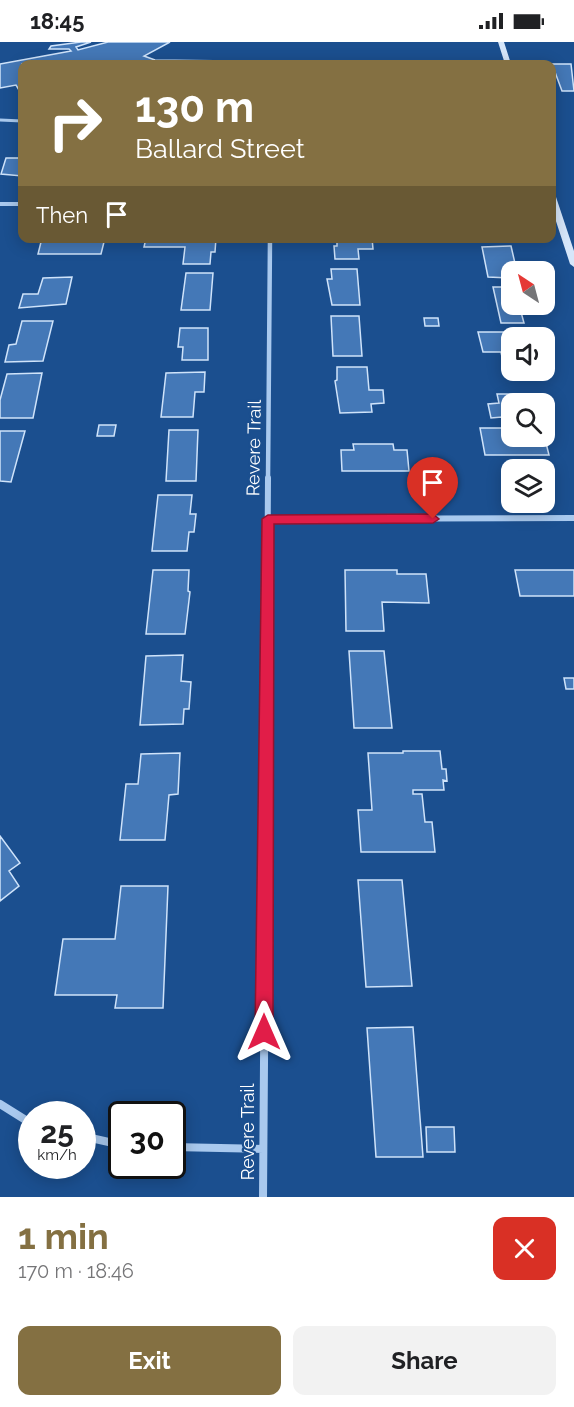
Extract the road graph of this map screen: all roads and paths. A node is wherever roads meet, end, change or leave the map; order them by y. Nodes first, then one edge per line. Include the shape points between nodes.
1 (501, 42) edge
2 (507, 60) edge
3 (0, 120) edge
4 (18, 120) edge
5 (0, 204) edge
6 (18, 204) edge
7 (556, 209) edge
8 (270, 243) edge
9 (574, 264) edge
10 (574, 518) edge
11 (268, 519) junction
12 (0, 1104) edge
13 (18, 1115) edge
14 (186, 1147) edge
15 (263, 1149) junction
16 (263, 1197) edge

1 - 2 street
3 - 4 lane
5 - 6 street
7 - 9 street
8 - 11 street, Revere Trail
10 - 11 street
11 - 15 street, Revere Trail
12 - 13 street
14 - 15 street
15 - 16 street, Revere Trail

